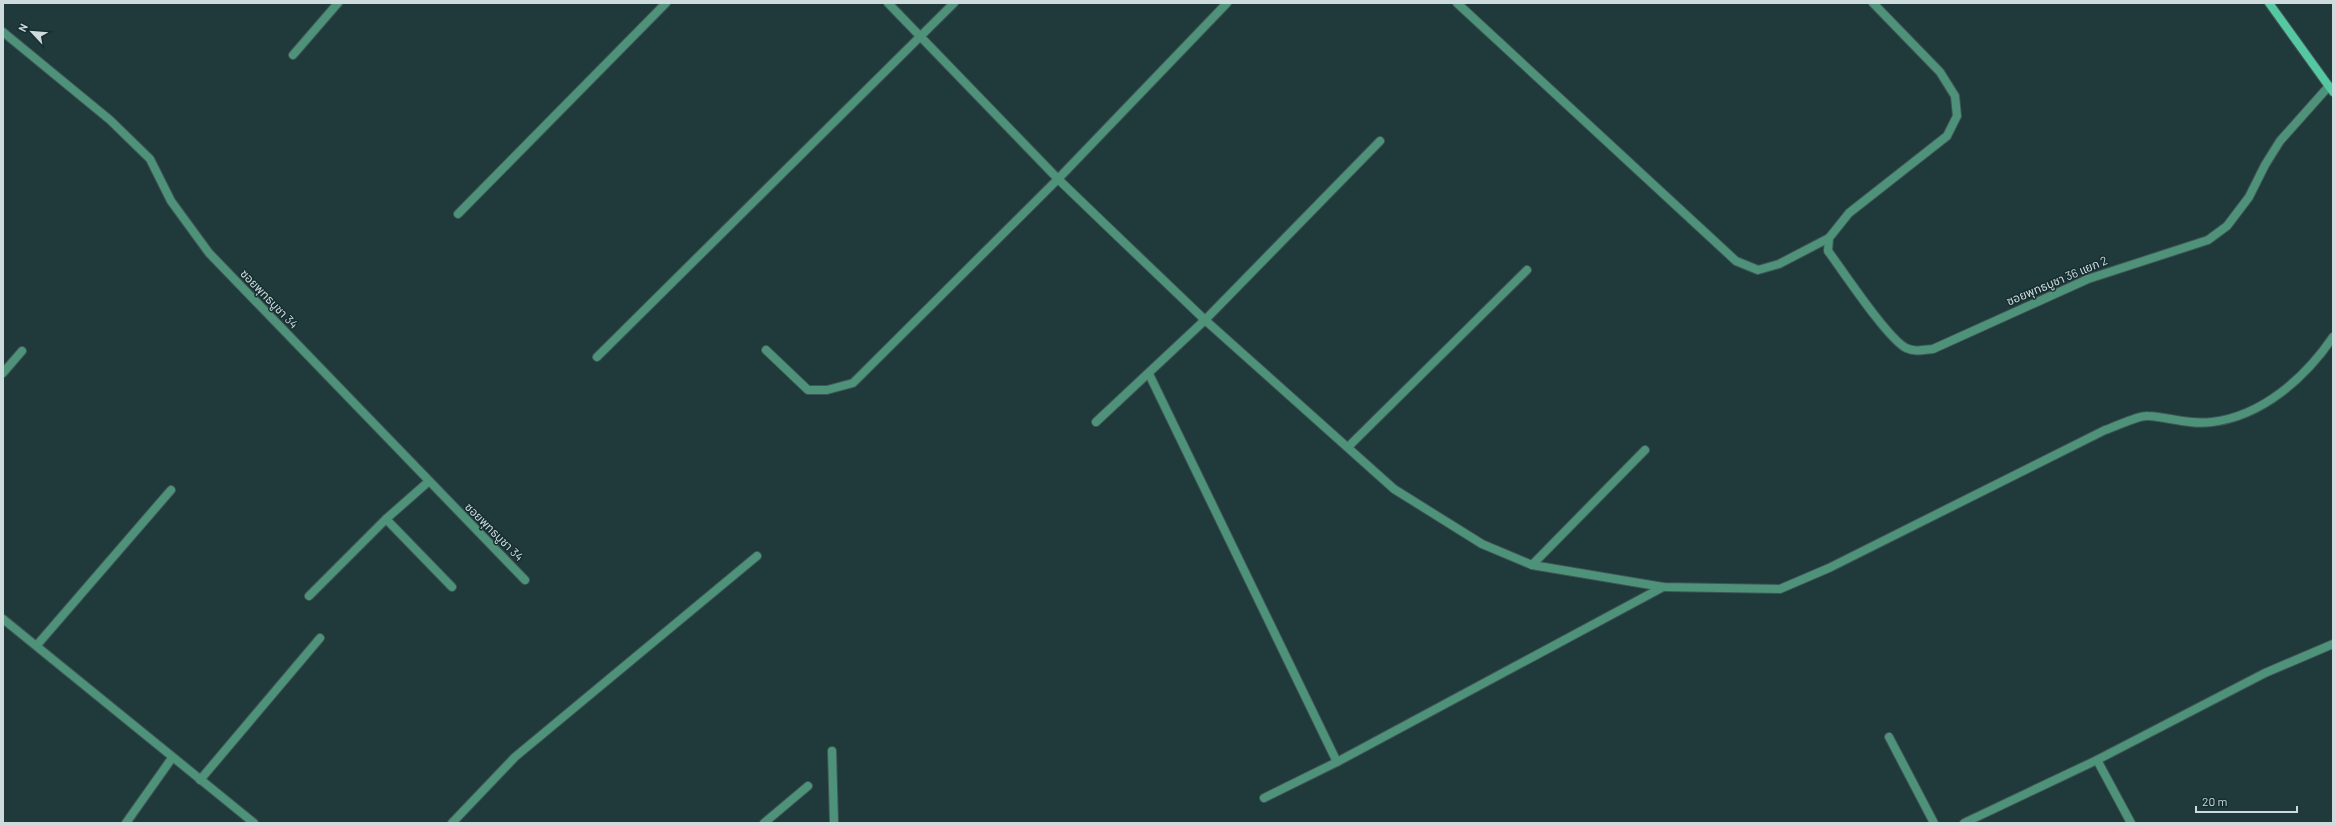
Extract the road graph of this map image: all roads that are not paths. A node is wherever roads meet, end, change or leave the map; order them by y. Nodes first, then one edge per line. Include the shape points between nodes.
1 (338, 3) edge
2 (666, 3) edge
3 (888, 3) edge
4 (954, 3) edge
5 (1227, 3) edge
6 (1457, 3) edge
7 (1873, 3) edge
8 (2269, 3) edge
9 (3, 32) edge
10 (921, 38) junction
11 (294, 55) dead end
12 (2331, 89) edge
13 (1380, 141) dead end
14 (1058, 179) junction
15 (458, 214) dead end
16 (1829, 238) junction
17 (1527, 270) dead end
18 (1205, 320) junction
19 (2333, 337) edge
20 (766, 350) dead end
21 (22, 351) dead end
22 (597, 356) dead end
23 (3, 374) edge
24 (1149, 374) junction
25 (1096, 422) dead end
26 (1348, 447) junction
27 (1645, 450) dead end
28 (428, 482) junction
29 (171, 490) dead end
30 (386, 519) junction
31 (757, 556) dead end
32 (1532, 565) junction
33 (525, 580) dead end
34 (452, 587) dead end
35 (1663, 588) junction
36 (309, 596) dead end
37 (3, 619) edge
38 (320, 638) dead end
39 (2333, 644) edge
40 (37, 645) junction
41 (1889, 737) dead end
42 (832, 751) dead end
43 (172, 758) junction
44 (2097, 760) junction
45 (1337, 762) junction
46 (200, 780) junction
47 (808, 786) dead end
48 (1264, 798) dead end
49 (126, 823) edge
50 (254, 823) edge
51 (452, 823) edge
52 (764, 823) edge
53 (834, 823) edge
54 (1934, 823) edge
55 (1964, 823) edge
56 (2131, 823) edge

1 - 11 street
2 - 15 street
3 - 10 street
4 - 10 street
5 - 14 street
6 - 16 street via 1736,261 1758,270 1779,264
7 - 16 street via 1940,72 1956,96 1957,116 1947,136 1849,213
8 - 12 street
9 - 28 street, ซอยพุทธบูชา 34 via 110,120 150,159 171,201 208,254
10 - 14 street
10 - 22 street
12 - 16 street, ซอยพุทธบูชา 36 แยก 2 via 2280,141 2249,197 2227,226 2208,240 2088,279 1933,349 1918,351 1905,347 1890,334 1828,251
13 - 18 street
14 - 18 street
14 - 20 street via 853,383 827,390 808,390
17 - 26 street
18 - 24 street
18 - 26 street
19 - 35 street via 2317,360 2283,391 2250,413 2211,422 2180,422 2146,415 2105,430 1829,568 1780,589
21 - 23 street
24 - 25 street
24 - 45 street
26 - 32 street via 1394,489 1482,544
27 - 32 street
28 - 30 street
28 - 33 street, ซอยพุทธบูชา 34
29 - 40 street
30 - 34 street
30 - 36 street
31 - 51 street via 515,757
32 - 35 street
35 - 45 street
37 - 40 street
38 - 46 street
39 - 44 street via 2265,673
40 - 43 street
41 - 54 street
42 - 53 street
43 - 46 street
43 - 49 street
44 - 55 street
44 - 56 street
45 - 48 street
46 - 50 street
47 - 52 street

